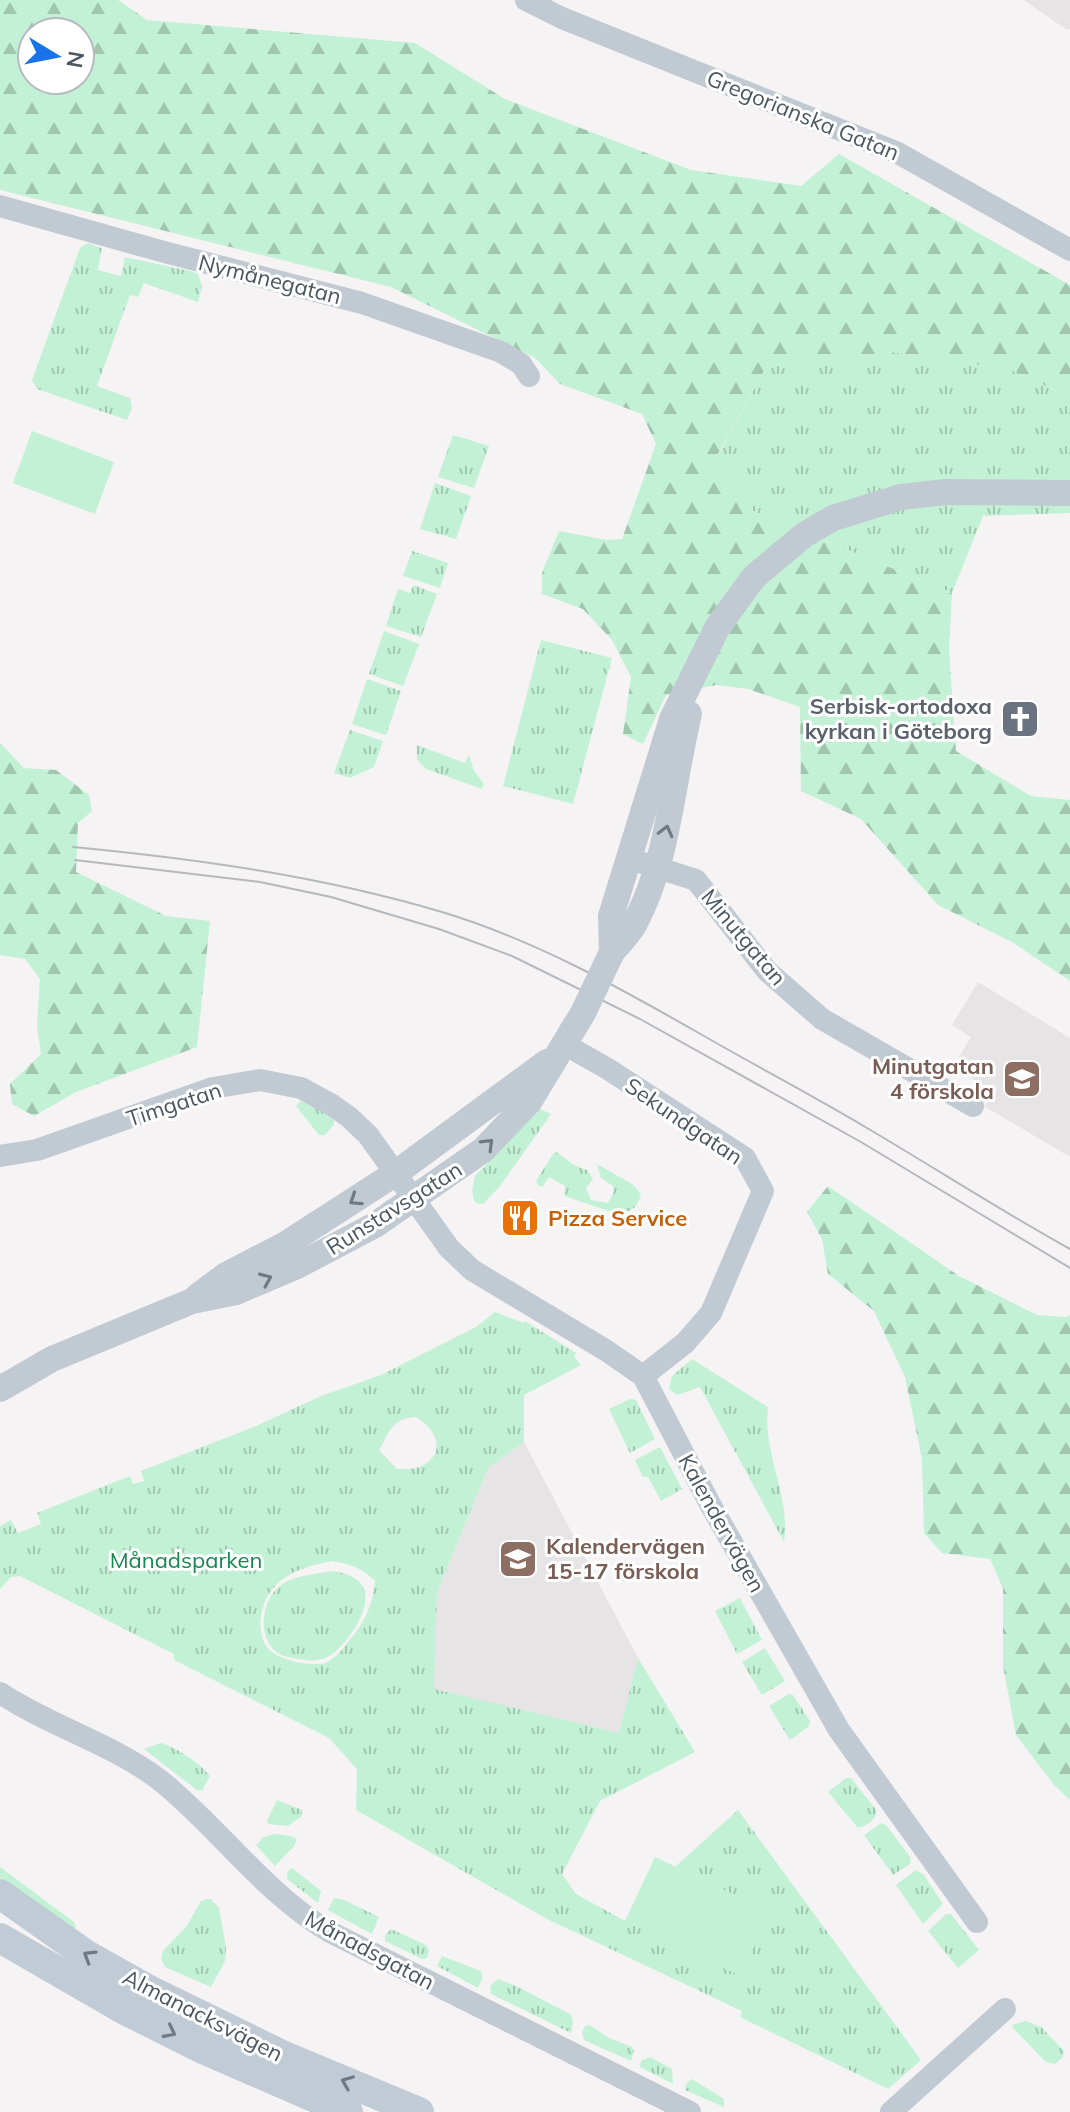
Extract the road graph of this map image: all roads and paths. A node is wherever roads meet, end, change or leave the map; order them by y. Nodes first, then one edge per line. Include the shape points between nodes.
1 (526, 0) edge
2 (0, 206) edge
3 (1070, 250) edge
4 (529, 376) dead end
5 (1070, 493) edge
6 (703, 652) junction
7 (630, 859) junction
8 (657, 868) junction
9 (612, 952) junction
10 (564, 1044) junction
11 (973, 1106) dead end
12 (0, 1156) edge
13 (406, 1186) junction
14 (52, 1359) junction
15 (0, 1371) edge
16 (643, 1376) junction
17 (0, 1389) edge
18 (0, 1693) edge
19 (0, 1894) edge
20 (977, 1922) dead end
21 (0, 1938) edge
22 (1005, 2009) dead end
23 (348, 2112) edge
24 (419, 2112) edge
25 (690, 2112) edge
26 (891, 2112) edge

1 - 3 street, Gregorianska Gatan via 898,153
2 - 4 street, Nymånegatan via 362,303 501,352
5 - 6 street, Runstavsgatan via 945,492 901,497 833,518 754,577
6 - 7 street, Runstavsgatan via 672,719
8 -> 6 street, Runstavsgatan
7 - 8 street, Minutgatan
7 - 9 street, Runstavsgatan via 611,916
8 - 9 street, Runstavsgatan via 634,925
8 - 11 street, Minutgatan via 696,880 767,971 822,1019
9 - 10 street, Runstavsgatan, bridge
10 - 13 street, Runstavsgatan via 529,1102 483,1150
10 - 16 street, Sekundgatan via 745,1158 763,1191 711,1313 685,1343
12 - 13 street, Timgatan via 37,1150 213,1088 260,1080 301,1088 332,1105 368,1135
13 - 14 street, Runstavsgatan via 356,1236 297,1266 236,1292 192,1301
13 - 16 street, Kalendervägen via 449,1248 472,1270
14 - 15 street, Runstavsgatan
14 - 17 street, Runstavsgatan
16 - 20 street, Kalendervägen via 839,1730
18 - 25 street, Månadsgatan via 162,1782 300,1915
24 -> 19 main road, Almanacksvägen via 282,2055 149,1990 85,1954
21 -> 23 main road, Almanacksvägen via 123,2009
22 - 26 street

